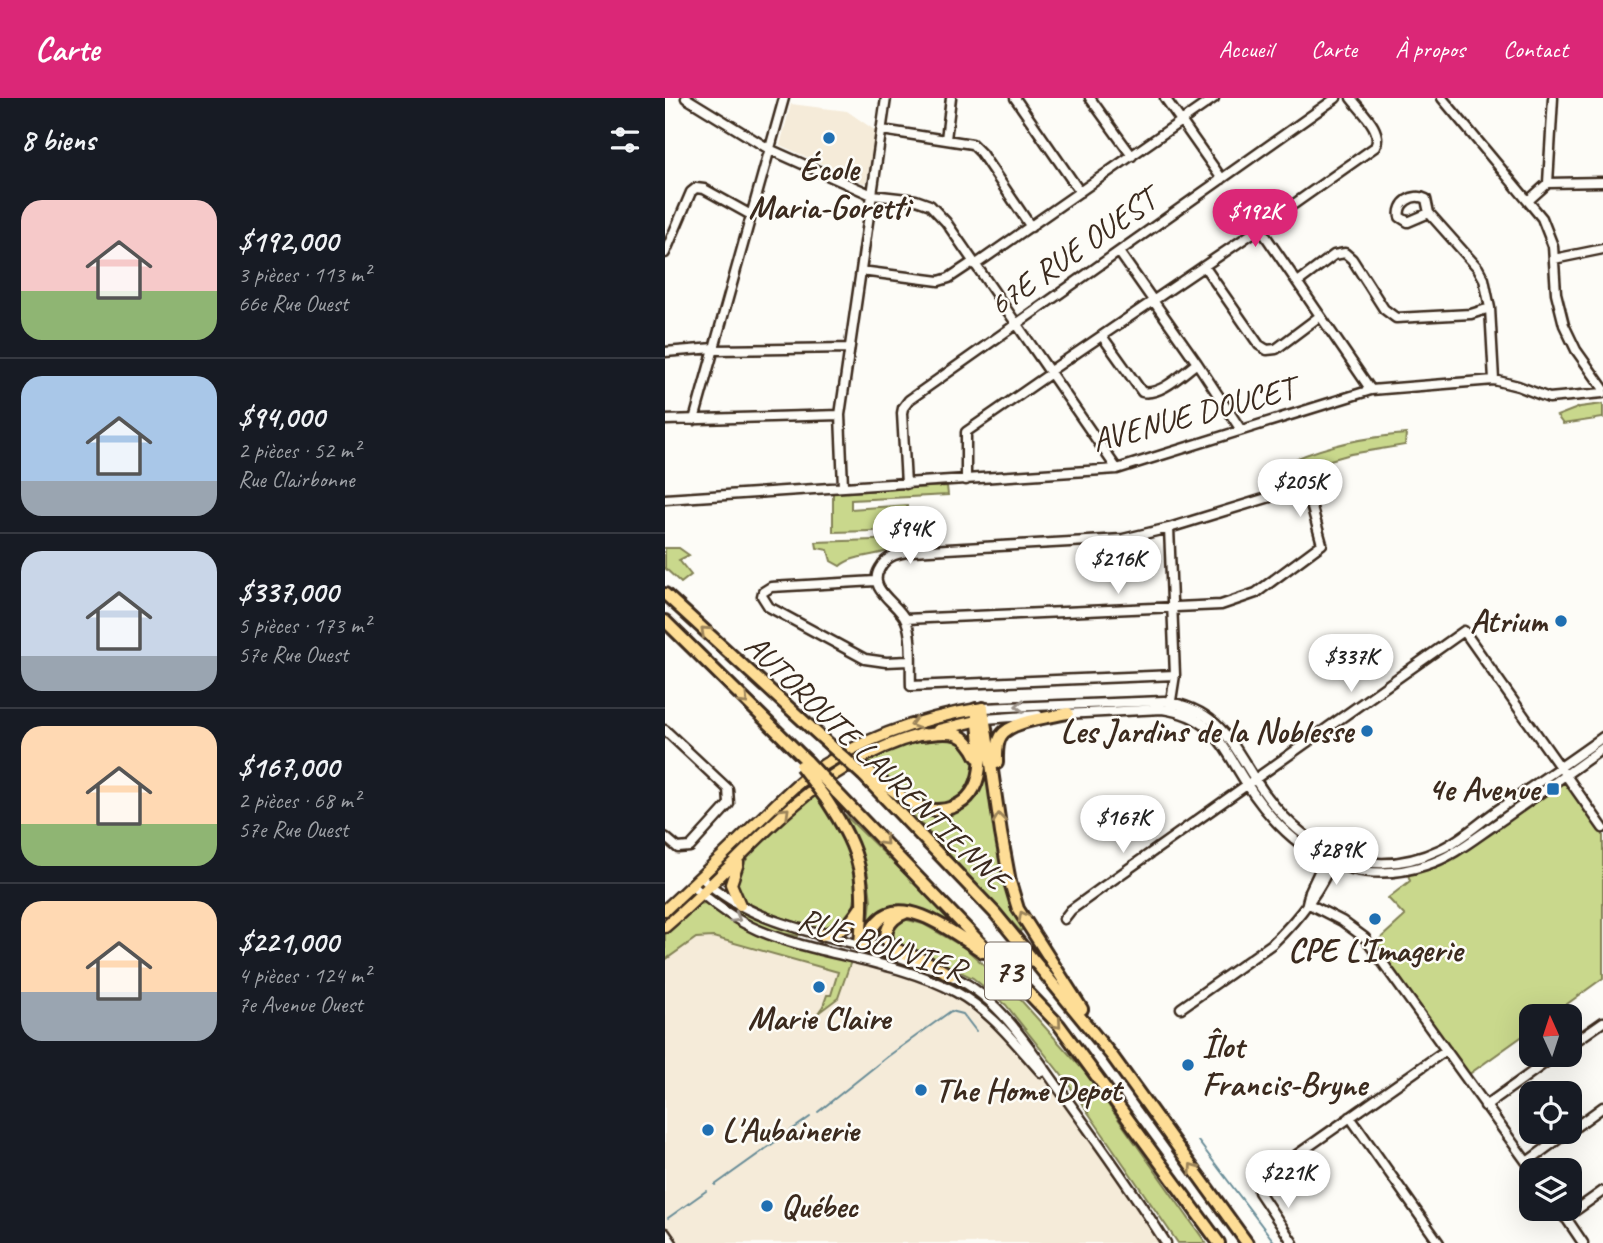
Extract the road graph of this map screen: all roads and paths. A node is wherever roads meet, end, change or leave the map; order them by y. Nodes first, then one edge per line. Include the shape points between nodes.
1 (686, 98) edge
2 (784, 98) edge
3 (886, 98) edge
4 (951, 98) edge
5 (1015, 98) edge
6 (1090, 98) edge
7 (1165, 98) edge
8 (1214, 98) edge
9 (1336, 98) edge
10 (1351, 98) edge
11 (1553, 98) edge
12 (1445, 99) edge
13 (1181, 121) junction
14 (882, 130) junction
15 (946, 139) junction
16 (769, 149) junction
17 (1132, 156) junction
18 (1222, 178) junction
19 (1603, 182) edge
20 (1548, 183) junction
21 (1080, 192) junction
22 (872, 195) junction
23 (1529, 200) junction
24 (1429, 213) dead end
25 (751, 215) junction
26 (1031, 227) junction
27 (1260, 228) junction
28 (1603, 249) edge
29 (1118, 252) junction
30 (665, 253) edge
31 (1555, 259) junction
32 (974, 264) junction
33 (1204, 266) junction
34 (861, 271) junction
35 (1298, 282) junction
36 (1154, 302) junction
37 (1490, 308) junction
38 (1320, 316) junction
39 (1016, 323) junction
40 (1103, 336) junction
41 (849, 348) junction
42 (714, 349) junction
43 (665, 352) edge
44 (1197, 363) junction
45 (1050, 372) junction
46 (1494, 380) junction
47 (1371, 390) junction
48 (1603, 390) edge
49 (841, 415) junction
50 (665, 420) edge
51 (694, 420) junction
52 (1241, 430) junction
53 (1117, 469) junction
54 (966, 480) junction
55 (906, 484) junction
56 (843, 486) junction
57 (665, 499) edge
58 (1170, 528) junction
59 (876, 580) junction
60 (665, 594) edge
61 (1174, 608) junction
62 (905, 619) junction
63 (665, 621) edge
64 (909, 661) junction
65 (1175, 675) junction
66 (1170, 706) junction
67 (1068, 713) junction
68 (980, 714) junction
69 (665, 730) edge
70 (918, 735) junction
71 (1603, 737) edge
72 (1603, 748) edge
73 (980, 762) junction
74 (804, 763) junction
75 (865, 772) junction
76 (1563, 772) junction
77 (1252, 783) junction
78 (996, 794) junction
79 (1603, 828) edge
80 (665, 837) edge
81 (1332, 852) junction
82 (741, 856) junction
83 (1327, 861) junction
84 (701, 877) junction
85 (692, 885) junction
86 (711, 886) junction
87 (702, 894) junction
88 (1307, 904) junction
89 (740, 905) junction
90 (863, 905) junction
91 (665, 910) edge
92 (911, 911) junction
93 (1064, 919) dead end
94 (665, 927) edge
95 (821, 935) junction
96 (863, 946) junction
97 (860, 959) junction
98 (1001, 965) junction
99 (950, 975) junction
100 (1181, 1009) dead end
101 (1603, 1022) edge
102 (1582, 1037) edge
103 (1446, 1050) junction
104 (1112, 1056) junction
105 (1538, 1068) edge
106 (1069, 1103) junction
107 (1485, 1106) junction
108 (1603, 1107) edge
109 (1350, 1117) junction
110 (1582, 1122) edge
111 (1552, 1144) edge
112 (1524, 1158) edge
113 (1533, 1158) edge
114 (1603, 1191) edge
115 (1582, 1206) edge
116 (1567, 1221) edge
117 (665, 1233) edge
118 (673, 1243) edge
119 (1166, 1243) edge
120 (1219, 1243) edge
121 (1247, 1243) edge
122 (1293, 1243) edge
123 (1439, 1243) edge
124 (1583, 1243) edge

1 - 16 street
2 - 16 street
3 - 14 street
4 - 15 street
5 - 21 street
6 - 17 street
7 - 13 street
8 - 13 street
9 - 18 street, 67E RUE OUEST
10 - 27 street via 1377,132 1375,147
11 - 20 street
12 - 23 street
13 - 17 street
13 - 18 street
14 - 15 street
14 - 22 street
15 - 26 street via 976,148
16 - 22 street
16 - 25 street
17 - 21 street
18 - 29 street, 67E RUE OUEST
19 - 20 street
20 - 23 street
21 - 26 street
22 - 32 street via 930,205
22 - 34 street
23 - 31 street via 1550,234
24 - 37 street via 1478,268
25 - 30 street via 697,188 691,192
25 - 42 street
26 - 32 street
27 - 33 street
27 - 35 street
28 - 31 street
29 - 36 street
29 - 39 street, 67E RUE OUEST
31 - 48 street via 1556,293 1564,325
32 - 34 street via 939,281
32 - 39 street
33 - 36 street
33 - 38 street via 1267,350 1276,349
34 - 41 street
35 - 37 street via 1345,253 1384,309 1396,318 1471,314
35 - 38 street
36 - 40 street
36 - 44 street
37 - 46 street
38 - 47 street
39 - 45 street
39 - 55 street, 67E RUE OUEST via 906,404 902,414
40 - 44 street via 1142,392 1158,390
40 - 45 street
41 - 42 street
41 - 49 street
42 - 43 street
42 - 51 street
44 - 52 street
45 - 53 street
45 - 54 street via 966,432
46 - 47 street, AVENUE DOUCET
46 - 48 street, AVENUE DOUCET via 1549,398
47 - 52 street, AVENUE DOUCET
49 - 51 street
49 - 56 street
50 - 51 street
52 - 53 street, AVENUE DOUCET
53 - 54 street, AVENUE DOUCET
54 - 55 street, AVENUE DOUCET
55 - 56 street, AVENUE DOUCET
56 - 57 street, AVENUE DOUCET
58 - 59 street via 1103,541 899,553 882,564
58 - 61 street
58 - 61 street via 1306,486 1322,544 1256,593 1221,605
59 - 62 street
59 - 64 street via 771,587 762,596 769,607 865,659
75 -> 60 highway, AUTOROUTE LAURENTIENNE / 73, bridge
61 - 62 street
61 - 65 street
62 - 64 street
63 -> 74 highway, AUTOROUTE LAURENTIENNE / 73
64 - 65 street via 911,686
65 - 66 street
66 - 67 street
66 -> 68 street
66 - 77 street via 1191,707 1216,722
67 - 68 street
67 - 78 highway via 1006,730 999,738
68 - 70 main road
68 - 73 highway
68 - 78 highway
68 -> 84 main road via 912,724 856,747 803,780
69 - 80 street via 728,789 730,799 690,847 678,848
70 - 73 highway via 959,734
82 -> 70 main road via 804,795 834,774
71 - 76 street
72 - 76 street
73 - 75 highway via 975,789 967,799 943,810 915,805
74 - 90 highway, bridge via 850,838 860,865
74 -> 98 highway, AUTOROUTE LAURENTIENNE / 73, bridge
75 - 104 highway, AUTOROUTE LAURENTIENNE / 73 via 995,914
76 - 77 street via 1464,631
76 - 79 street
76 - 81 street via 1428,855 1384,863
76 - 83 street via 1464,846 1429,865 1383,872
77 - 81 street via 1288,822
77 - 83 street via 1282,830
77 - 93 street
104 -> 78 highway via 1018,909
81 - 83 street
82 - 86 main road
82 - 89 main road via 731,884
83 - 88 street via 1317,892
84 - 85 main road
84 - 86 street, RUE BOUVIER
85 - 87 street, RUE BOUVIER
85 - 91 main road
86 - 87 main road
86 - 89 street, RUE BOUVIER
87 - 94 main road
87 -> 97 street, RUE BOUVIER via 759,930
88 - 100 street via 1272,944
88 - 103 street via 1365,938
89 - 95 street, RUE BOUVIER
90 - 95 highway via 848,926
90 - 96 highway
92 - 96 highway via 895,910 878,920
92 - 98 highway via 948,929
92 - 99 highway via 887,926 888,941
95 - 96 street, RUE BOUVIER
96 - 97 street
96 - 99 street, RUE BOUVIER
97 - 106 street, RUE BOUVIER via 937,983 982,1009
98 -> 120 highway, AUTOROUTE LAURENTIENNE / 73 via 1059,1025
99 - 106 street, RUE BOUVIER via 990,1002
101 - 102 street
103 - 107 street
103 - 109 street
121 -> 104 highway, AUTOROUTE LAURENTIENNE / 73
105 - 107 street
106 - 119 street, RUE BOUVIER
107 - 112 street
108 - 110 street
109 - 122 street via 1261,1180 1258,1192
109 - 123 street
111 - 113 street
114 - 115 street
116 - 124 street
117 - 118 street

